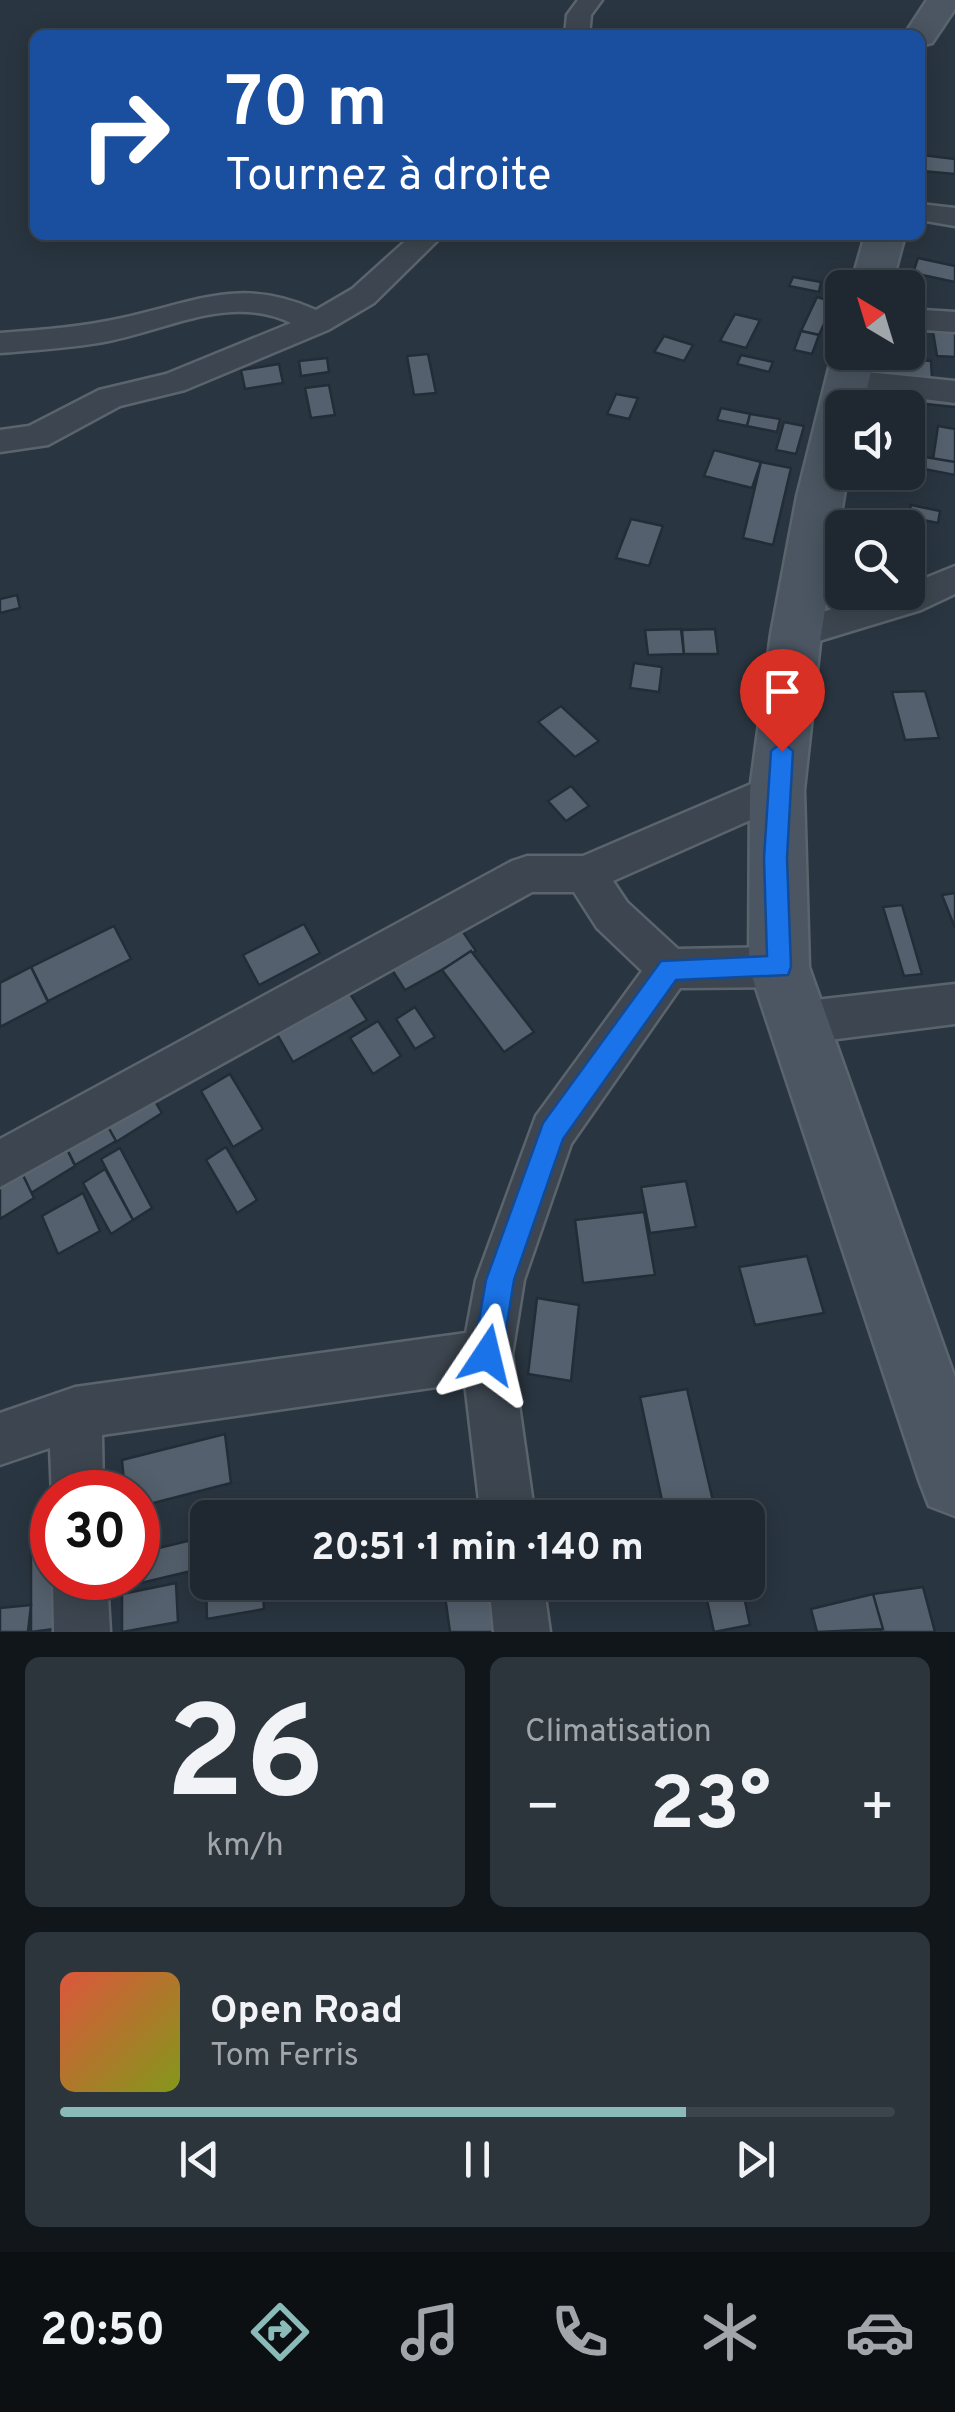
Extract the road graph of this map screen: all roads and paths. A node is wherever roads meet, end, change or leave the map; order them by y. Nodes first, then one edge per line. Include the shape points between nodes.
1 (590, 0) edge
2 (944, 0) edge
3 (577, 30) edge
4 (924, 30) edge
5 (925, 213) edge
6 (955, 217) edge
7 (424, 240) edge
8 (884, 240) edge
9 (875, 270) edge
10 (925, 320) edge
11 (955, 322) edge
12 (317, 323) junction
13 (0, 343) edge
14 (849, 370) edge
15 (863, 370) edge
16 (955, 392) edge
17 (0, 441) edge
18 (955, 578) edge
19 (796, 634) junction
20 (778, 790) junction
21 (585, 874) junction
22 (779, 967) junction
23 (669, 969) junction
24 (955, 1004) edge
25 (798, 1023) junction
26 (0, 1164) edge
27 (487, 1355) junction
28 (74, 1413) junction
29 (0, 1440) edge
30 (76, 1470) edge
31 (955, 1480) edge
32 (506, 1500) edge
33 (81, 1600) edge
34 (518, 1600) edge
35 (82, 1632) edge
36 (522, 1632) edge

1 - 3 street
2 - 4 street
5 - 6 street
7 - 12 street via 363,296
8 - 9 street
10 - 11 street
12 - 13 street via 268,303 230,298 78,338
12 - 17 street via 174,383 110,398 36,437
14 - 19 street
15 - 16 street
18 - 19 street via 908,600
19 - 20 street
20 - 21 street
20 - 22 street
21 - 23 street via 612,915
21 - 26 street via 527,874
22 - 23 street
22 - 25 street
23 - 27 street via 552,1132 500,1280
24 - 25 street
25 - 31 street
27 - 28 street
27 - 32 street
28 - 29 street
28 - 30 street
33 - 35 street
34 - 36 street

